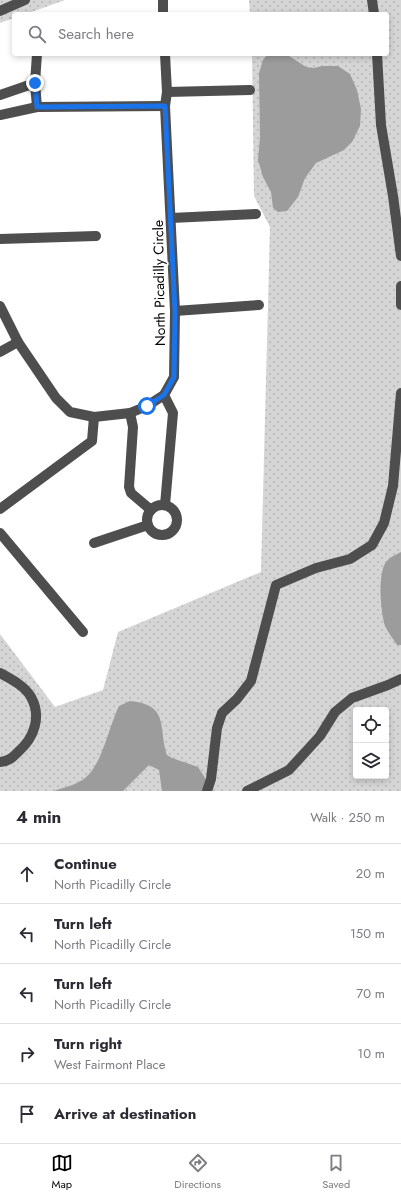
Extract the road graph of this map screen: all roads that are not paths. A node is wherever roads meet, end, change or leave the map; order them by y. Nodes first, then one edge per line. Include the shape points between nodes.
1 (25, 0) edge
2 (163, 0) edge
3 (372, 0) edge
4 (0, 11) edge
5 (163, 12) edge
6 (374, 12) edge
7 (37, 56) edge
8 (165, 56) edge
9 (378, 56) edge
10 (35, 83) junction
11 (250, 90) dead end
12 (167, 92) junction
13 (0, 95) edge
14 (165, 106) junction
15 (37, 107) junction
16 (0, 115) edge
17 (256, 214) dead end
18 (171, 218) junction
19 (96, 236) dead end
20 (0, 239) edge
21 (401, 256) edge
22 (401, 286) edge
23 (259, 305) dead end
24 (401, 305) edge
25 (0, 306) edge
26 (175, 311) junction
27 (18, 342) junction
28 (0, 352) edge
29 (401, 393) edge
30 (164, 395) junction
31 (130, 413) junction
32 (94, 417) junction
33 (165, 505) junction
34 (0, 509) edge
35 (151, 510) junction
36 (148, 525) junction
37 (0, 533) edge
38 (94, 543) dead end
39 (83, 632) dead end
40 (0, 673) edge
41 (401, 679) edge
42 (0, 762) edge
43 (207, 791) edge
44 (247, 791) edge

1 - 4 street
2 - 5 street
3 - 6 street
7 - 10 street
8 - 12 street, North Picadilly Circle
9 - 21 street via 380,126 394,196
10 - 13 street
10 - 15 street
11 - 12 street
12 - 14 street, North Picadilly Circle
14 - 15 street
14 - 18 street, North Picadilly Circle
15 - 16 street
17 - 18 street
18 - 26 street, North Picadilly Circle
19 - 20 street
22 - 24 street
23 - 26 street
25 - 27 street, North Picadilly Circle
26 - 30 street, North Picadilly Circle via 174,377
27 - 28 street
27 - 32 street, North Picadilly Circle via 56,398 70,412
29 - 43 street via 393,486 384,523 372,545 350,559 316,568 276,585 251,682 238,699 222,713 217,728 211,779
30 - 31 street, North Picadilly Circle
30 - 33 street via 173,413
31 - 32 street, North Picadilly Circle
31 - 35 street via 133,427 128,487
32 - 34 street via 92,441
33 - 35 street
33 - 36 street via 176,516 174,529 167,534 157,534
35 - 36 street via 147,519
36 - 38 street
37 - 39 street
40 - 42 street via 17,682 31,696 37,712 34,732 26,745 8,761
41 - 44 street via 352,698 335,712 320,736 289,770

